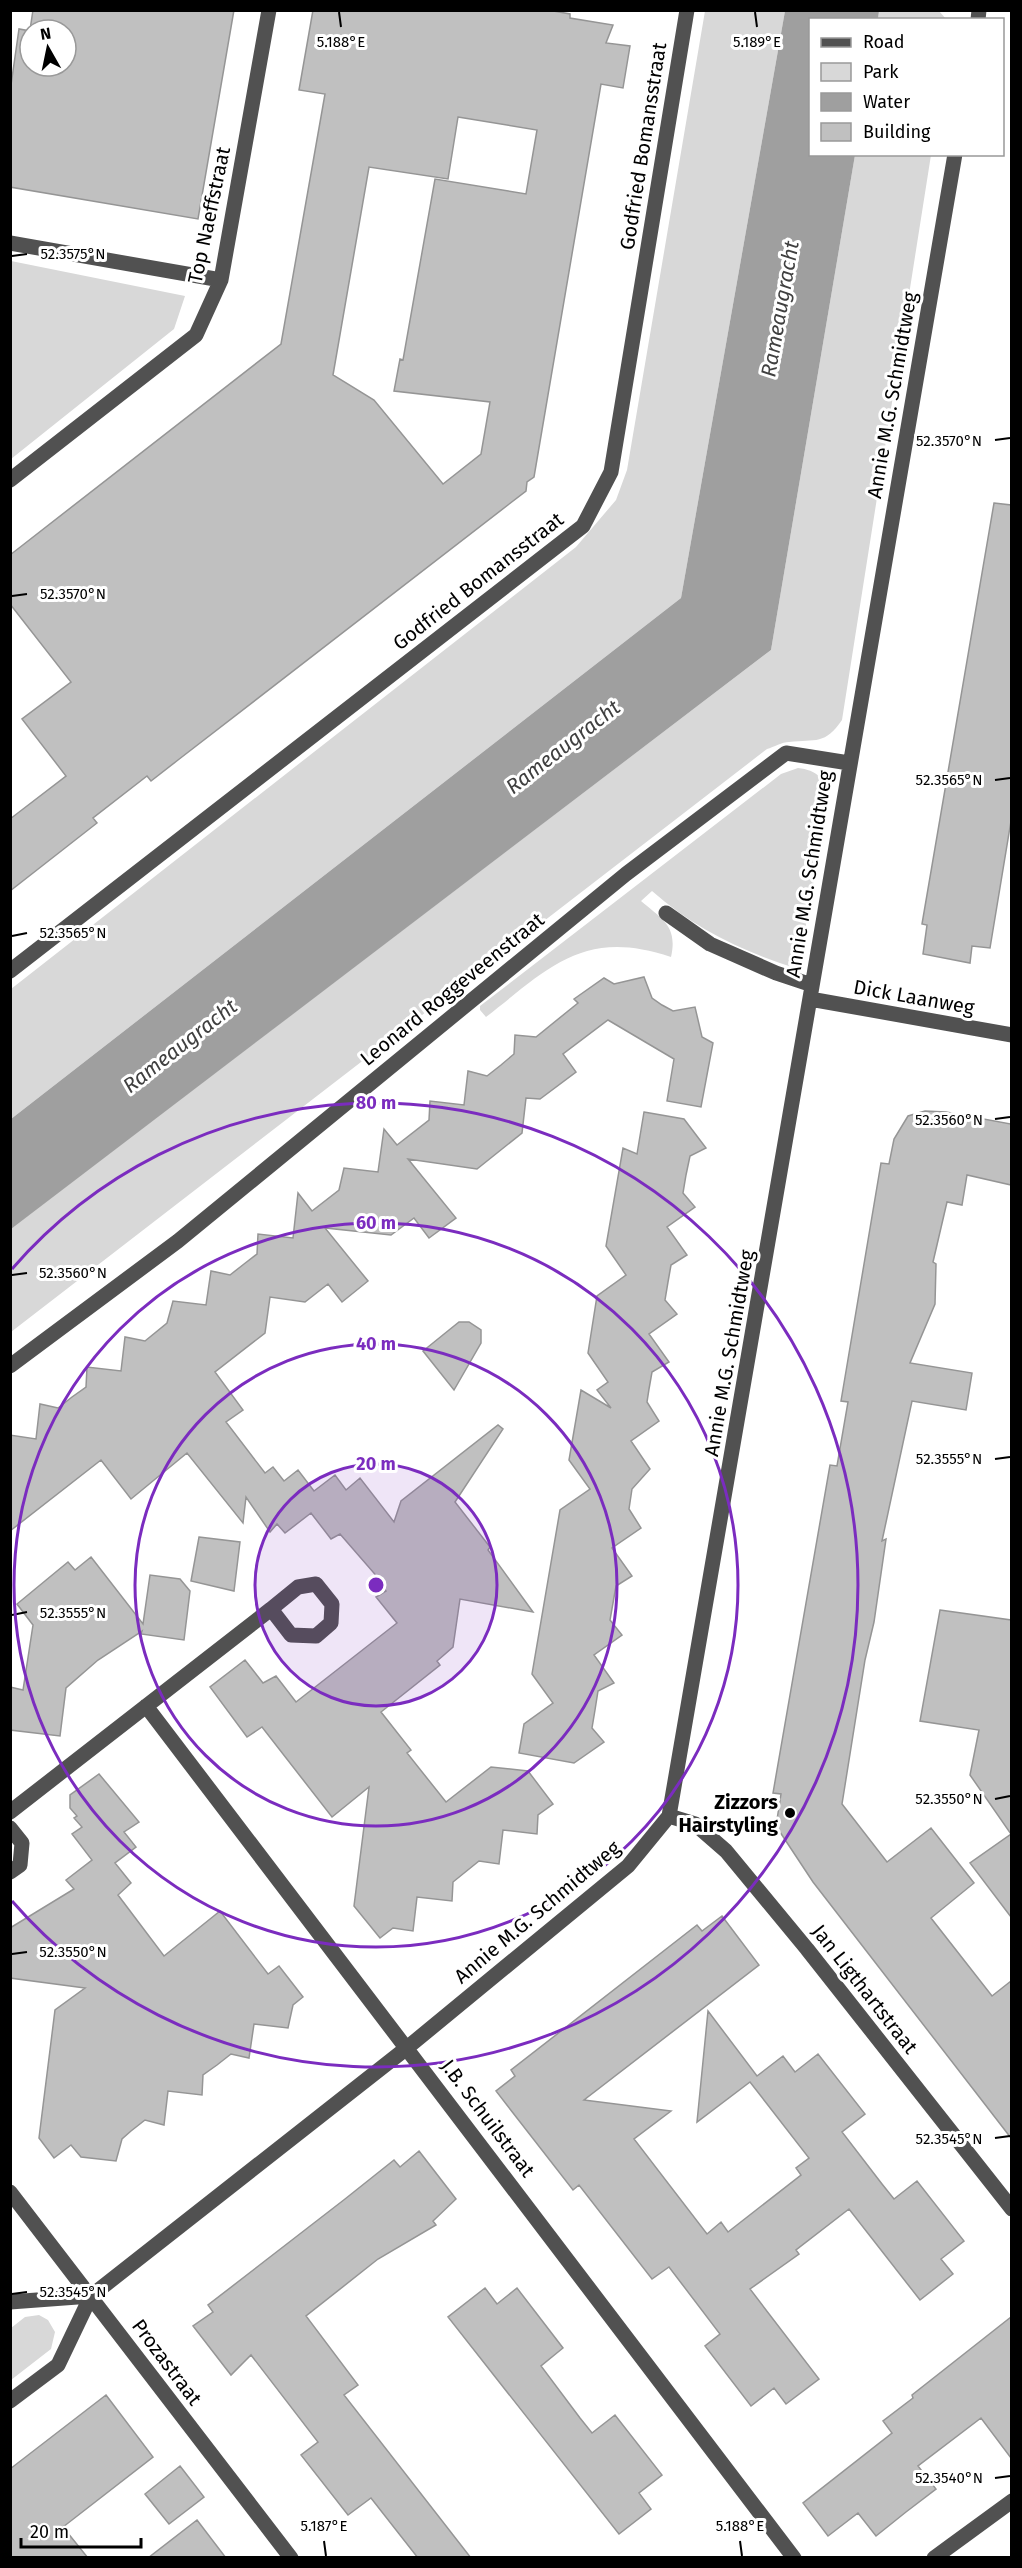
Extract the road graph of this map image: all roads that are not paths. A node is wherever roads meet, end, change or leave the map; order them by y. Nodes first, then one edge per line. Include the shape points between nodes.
1 (269, 10) edge
2 (687, 10) edge
3 (954, 156) edge
4 (10, 243) edge
5 (221, 280) junction
6 (10, 480) edge
7 (849, 763) junction
8 (666, 913) dead end
9 (10, 971) edge
10 (811, 992) junction
11 (1011, 1035) edge
12 (10, 1366) edge
13 (271, 1609) dead end
14 (146, 1706) junction
15 (10, 1812) edge
16 (669, 1816) junction
17 (10, 1828) edge
18 (10, 1872) edge
19 (408, 2047) junction
20 (10, 2192) edge
21 (1011, 2210) edge
22 (91, 2296) junction
23 (10, 2302) edge
24 (10, 2401) edge
25 (1011, 2501) edge
26 (291, 2558) edge
27 (794, 2558) edge
28 (934, 2558) edge

1 - 5 street, Top Naeffstraat
2 - 9 street, Godfried Bomansstraat via 612,472 583,526
3 - 7 street, Annie M.G. Schmidtweg
4 - 5 street
5 - 6 street, Top Naeffstraat via 196,334
7 - 10 street, Annie M.G. Schmidtweg
7 - 12 street, Leonard Roggeveenstraat via 786,753 626,874 178,1241
8 - 10 street via 710,944
10 - 11 street, Dick Laanweg
10 - 16 street, Annie M.G. Schmidtweg
13 - 14 street
14 - 15 street
14 - 19 street, J.B. Schuilstraat
16 - 19 street, Annie M.G. Schmidtweg via 628,1866
16 - 21 street, Jan Ligthartstraat via 695,1824 726,1851
17 - 18 street via 22,1844 20,1865
19 - 22 street, Annie M.G. Schmidtweg
19 - 27 street, J.B. Schuilstraat
20 - 22 street, Prozastraat
22 - 23 street
22 - 24 street, Annie M.G. Schmidtweg via 58,2365
22 - 26 street, Prozastraat
25 - 28 street

